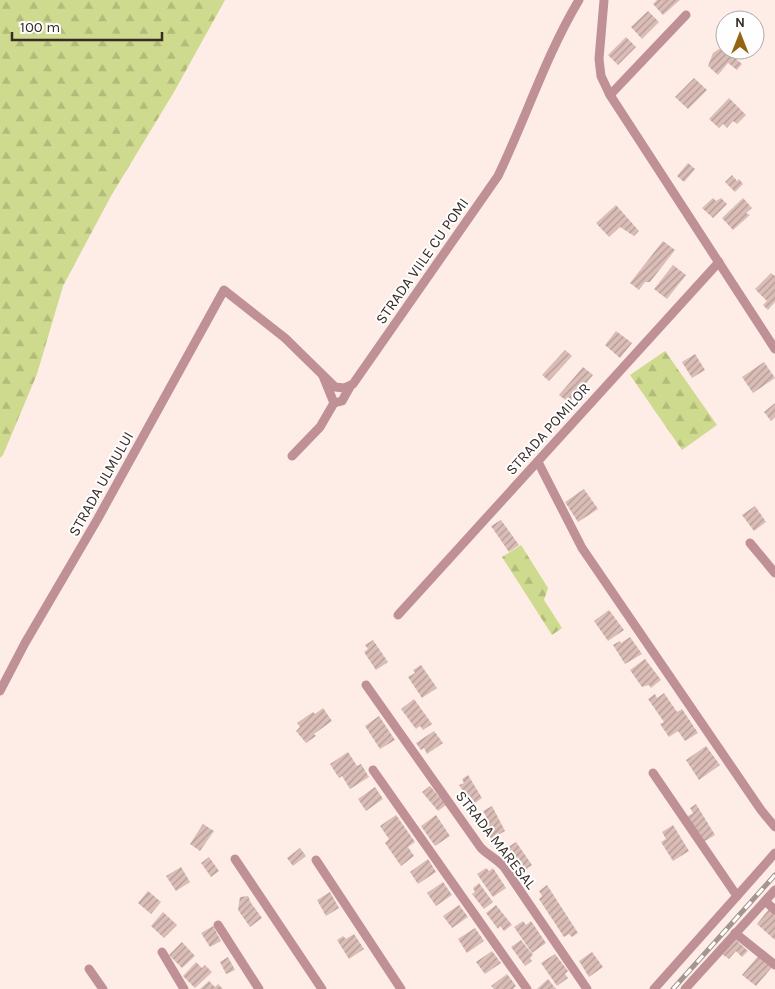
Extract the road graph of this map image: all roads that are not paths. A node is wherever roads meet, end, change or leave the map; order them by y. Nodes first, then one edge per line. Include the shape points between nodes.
1 (579, 0) edge
2 (604, 0) edge
3 (686, 16) dead end
4 (610, 95) junction
5 (719, 262) junction
6 (775, 349) edge
7 (322, 374) junction
8 (351, 385) junction
9 (334, 403) junction
10 (292, 456) dead end
11 (538, 462) junction
12 (750, 542) dead end
13 (775, 573) edge
14 (398, 615) dead end
15 (366, 685) dead end
16 (0, 691) edge
17 (372, 770) dead end
18 (653, 773) dead end
19 (775, 827) edge
20 (775, 853) edge
21 (235, 859) dead end
22 (316, 860) dead end
23 (775, 890) edge
24 (737, 896) junction
25 (765, 901) junction
26 (775, 910) edge
27 (218, 925) dead end
28 (735, 933) junction
29 (162, 952) dead end
30 (775, 965) edge
31 (90, 969) dead end
32 (103, 989) edge
33 (184, 989) edge
34 (259, 989) edge
35 (322, 989) edge
36 (401, 989) edge
37 (527, 989) edge
38 (587, 989) edge
39 (654, 989) edge
40 (685, 989) edge

1 - 8 street, STRADA VIILE CU POMI via 498,176
2 - 4 street via 599,59 601,76
3 - 4 street
4 - 5 street
5 - 6 street
5 - 11 street, STRADA POMILOR
7 - 8 street via 335,386 344,388
7 - 9 street
7 - 16 street, STRADA ULMULUI via 285,338 224,290
8 - 9 street, STRADA VIILE CU POMI via 342,401
9 - 10 street, STRADA VIILE CU POMI via 320,427
11 - 14 street, STRADA POMILOR
11 - 19 street via 582,548
12 - 13 street
15 - 38 street, STRADA MARESAL via 481,848 504,867
17 - 37 street
18 - 24 street
20 - 24 street
21 - 35 street
22 - 36 street
23 - 25 street
24 - 39 street
25 - 26 street
25 - 28 street
27 - 34 street
28 - 30 street
28 - 40 street
29 - 33 street
31 - 32 street

